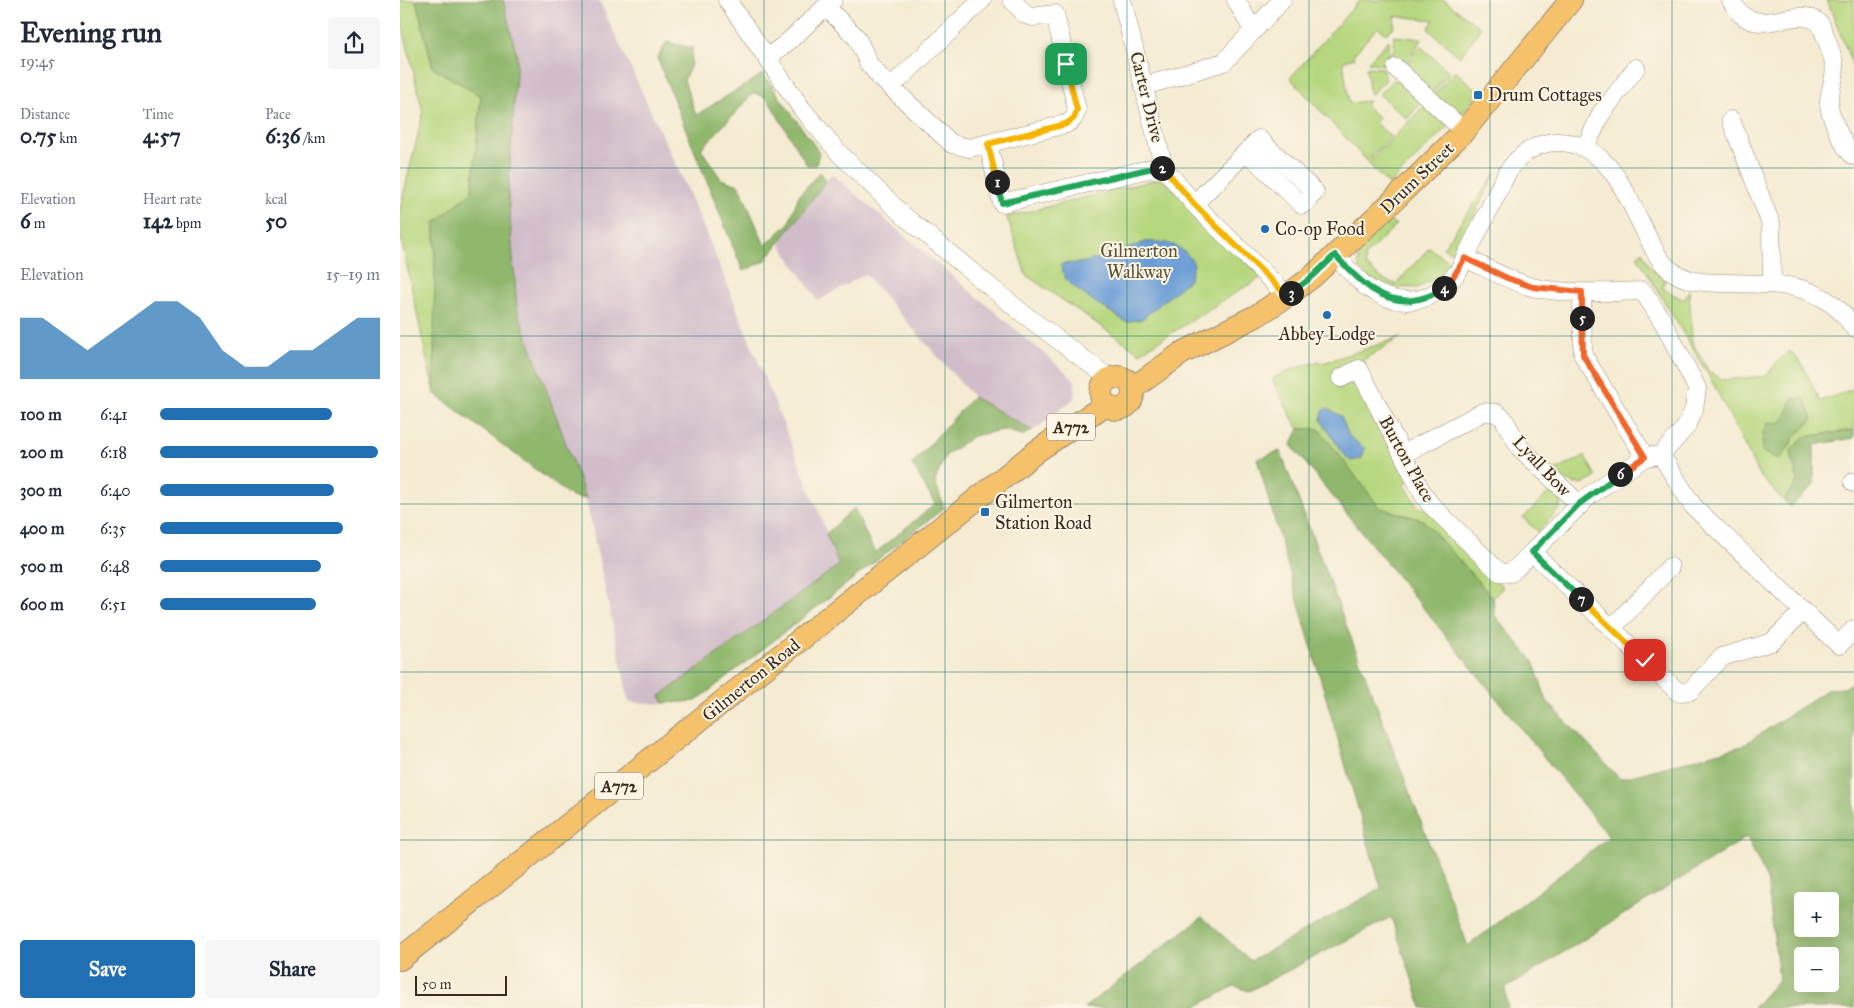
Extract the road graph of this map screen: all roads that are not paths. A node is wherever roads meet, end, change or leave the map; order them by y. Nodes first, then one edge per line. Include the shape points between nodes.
1 (727, 0) edge
2 (982, 0) edge
3 (1012, 0) edge
4 (1122, 0) edge
5 (1236, 0) edge
6 (1282, 0) edge
7 (1571, 0) edge
8 (1731, 0) edge
9 (830, 3) edge
10 (1254, 30) junction
11 (767, 58) junction
12 (1396, 68) dead end
13 (1636, 68) dead end
14 (891, 86) junction
15 (1145, 86) junction
16 (1731, 120) dead end
17 (1464, 131) junction
18 (988, 144) junction
19 (1585, 148) junction
20 (1247, 152) dead end
21 (1854, 156) edge
22 (1164, 168) junction
23 (1194, 204) junction
24 (1335, 255) junction
25 (1465, 258) junction
26 (1772, 284) junction
27 (1582, 292) junction
28 (1287, 296) junction
29 (1854, 328) edge
30 (1109, 378) junction
31 (1341, 378) dead end
32 (1133, 388) junction
33 (1105, 405) junction
34 (1403, 454) junction
35 (1653, 456) junction
36 (1579, 504) junction
37 (1532, 552) junction
38 (1670, 567) dead end
39 (1803, 611) junction
40 (1612, 628) junction
41 (1854, 629) edge
42 (400, 959) edge

1 - 11 street
2 - 14 street
3 - 18 street via 1026,15 1054,14 1077,110 1072,121 1066,124
4 - 15 street, Carter Drive
5 - 10 street
6 - 10 street
7 - 17 main road, Drum Street / A772
8 - 21 street via 1734,7 1750,18 1760,19 1789,8 1798,8 1820,23 1835,74 1828,104 1845,148
9 - 11 street
9 - 14 street via 857,38 870,64
10 - 15 street via 1224,62
11 - 30 street via 802,109 839,153 904,216 1021,312
12 - 17 street
13 - 19 street via 1601,114
14 - 18 street via 952,144 969,148
15 - 22 street, Carter Drive
16 - 26 street via 1771,224
17 - 24 main road, Drum Street / A772
18 - 22 street via 1002,203
19 - 25 street via 1551,142 1524,153 1513,163
19 - 26 street via 1600,156 1612,170 1656,254 1679,276 1708,283
20 - 23 street
22 - 23 street, Carter Drive
23 - 28 street, Carter Drive
24 - 25 street via 1367,287 1398,300 1426,298 1440,290 1450,282
24 - 28 main road, Drum Street / A772
25 - 27 street via 1533,287
26 - 29 street via 1800,287 1821,296 1838,309
27 - 35 street via 1583,355
27 - 35 street via 1643,291 1697,388 1694,409 1686,427
28 - 32 main road, Drum Street / A772 via 1256,316 1182,353
30 - 32 main road via 1124,377
30 - 33 main road, A772 via 1101,391
31 - 34 street, Burton Place via 1359,369
32 - 33 main road, A772 via 1132,399 1126,407 1115,409
33 - 42 main road, Gilmerton Road / A772 via 1037,451
34 - 36 street, Lyall Bow via 1483,412 1496,413 1503,418 1520,448
34 - 37 street, Burton Place via 1430,504 1499,572 1511,573
35 - 36 street
35 - 39 street via 1693,506
36 - 37 street
37 - 40 street
38 - 40 street
39 - 40 street via 1772,642 1722,657 1690,691 1678,692
39 - 41 street via 1839,645

